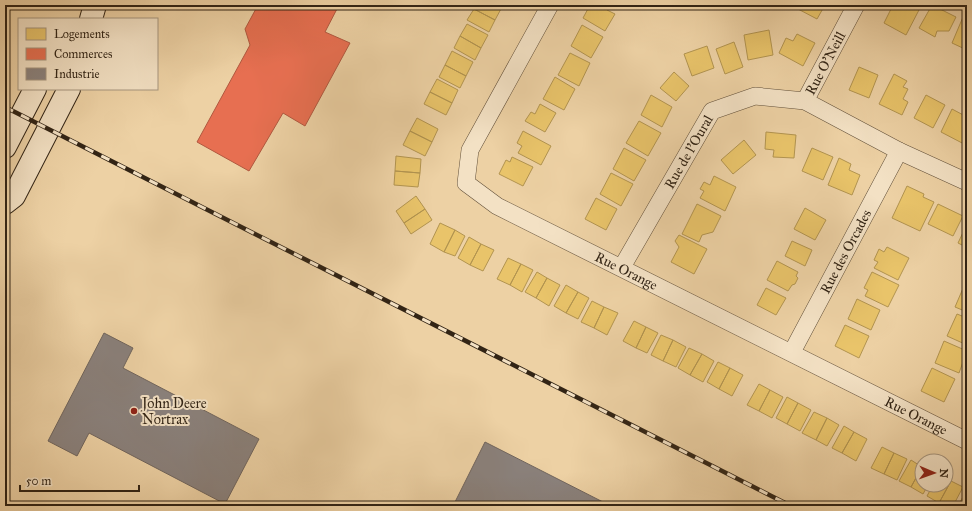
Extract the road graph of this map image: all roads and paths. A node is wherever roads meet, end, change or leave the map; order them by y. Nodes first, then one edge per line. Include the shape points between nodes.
1 (550, 5) edge
2 (856, 5) edge
3 (34, 90) edge
4 (68, 90) edge
5 (805, 101) junction
6 (5, 147) edge
7 (899, 151) junction
8 (967, 182) edge
9 (5, 203) edge
10 (622, 267) junction
11 (792, 352) junction
12 (966, 438) edge

1 - 10 street, Rue Orange via 470,150 466,182 498,206
2 - 5 street, Rue O'Neill
3 - 6 main road
4 - 9 main road via 14,196
5 - 7 street, Rue de l'Oural
5 - 10 street, Rue de l'Oural via 755,96 712,111
7 - 8 street, Rue de l'Oural
7 - 11 street, Rue des Orcades
10 - 11 street, Rue Orange
11 - 12 street, Rue Orange

